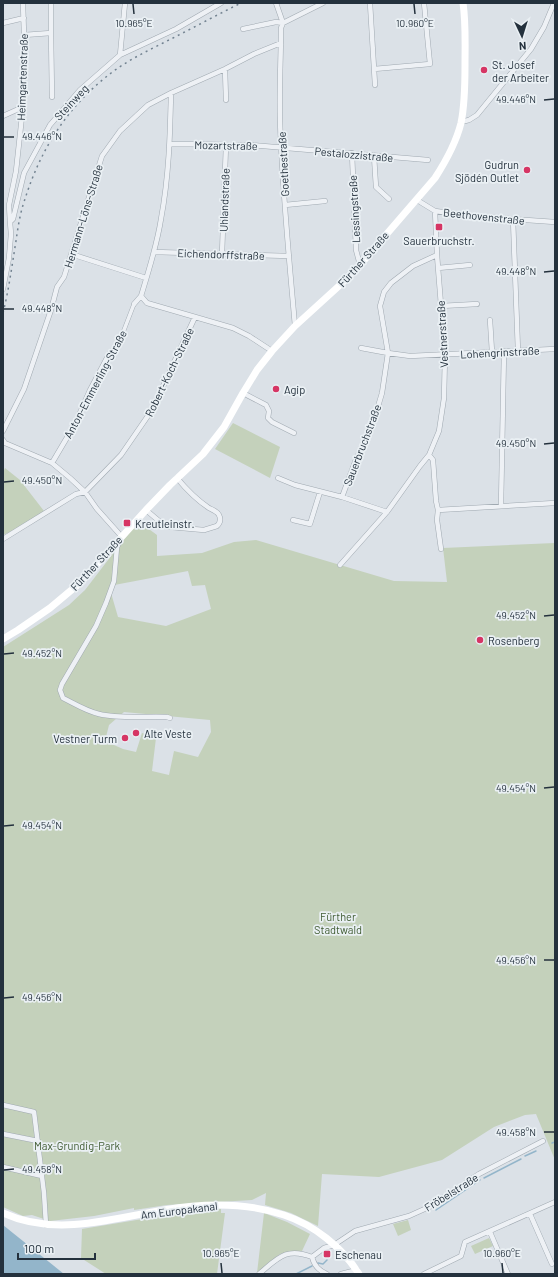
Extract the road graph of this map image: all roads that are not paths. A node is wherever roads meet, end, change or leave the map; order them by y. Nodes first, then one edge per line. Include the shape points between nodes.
1 (23, 3) edge
2 (51, 3) edge
3 (125, 3) edge
4 (221, 3) edge
5 (276, 3) edge
6 (323, 3) edge
7 (370, 3) edge
8 (424, 3) edge
9 (463, 3) edge
10 (554, 3) edge
11 (24, 18) junction
12 (3, 23) edge
13 (283, 23) junction
14 (243, 29) dead end
15 (51, 33) junction
16 (24, 35) junction
17 (281, 43) junction
18 (120, 55) junction
19 (225, 69) junction
20 (374, 69) junction
21 (375, 85) dead end
22 (170, 93) junction
23 (52, 97) dead end
24 (226, 100) dead end
25 (23, 107) junction
26 (3, 116) edge
27 (461, 122) junction
28 (170, 144) junction
29 (226, 145) junction
30 (281, 147) junction
31 (352, 154) junction
32 (374, 156) junction
33 (428, 160) dead end
34 (16, 171) junction
35 (24, 173) junction
36 (389, 199) dead end
37 (417, 200) junction
38 (325, 201) dead end
39 (285, 205) junction
40 (436, 211) junction
41 (513, 219) junction
42 (10, 222) junction
43 (555, 222) edge
44 (154, 252) junction
45 (71, 254) junction
46 (222, 254) junction
47 (437, 255) junction
48 (289, 256) junction
49 (360, 265) junction
50 (470, 265) dead end
51 (438, 268) junction
52 (146, 278) junction
53 (3, 289) edge
54 (141, 296) junction
55 (134, 304) joint
56 (477, 304) dead end
57 (441, 306) junction
58 (195, 317) junction
59 (490, 320) dead end
60 (296, 326) junction
61 (361, 348) dead end
62 (555, 349) edge
63 (272, 351) junction
64 (518, 351) junction
65 (492, 352) junction
66 (504, 352) junction
67 (388, 353) junction
68 (109, 354) joint
69 (444, 354) junction
70 (243, 392) junction
71 (3, 431) edge
72 (294, 433) dead end
73 (3, 440) edge
74 (429, 455) junction
75 (52, 463) junction
76 (177, 478) junction
77 (278, 478) dead end
78 (85, 492) junction
79 (320, 492) junction
80 (342, 497) junction
81 (555, 503) edge
82 (501, 506) junction
83 (146, 510) junction
84 (438, 510) junction
85 (387, 512) junction
86 (292, 520) dead end
87 (122, 536) junction
88 (3, 539) edge
89 (441, 549) dead end
90 (340, 564) dead end
91 (3, 639) edge
92 (170, 718) dead end
93 (3, 1105) edge
94 (3, 1134) edge
95 (38, 1141) junction
96 (543, 1141) dead end
97 (3, 1167) edge
98 (42, 1176) junction
99 (555, 1202) edge
100 (3, 1213) edge
101 (530, 1214) junction
102 (46, 1225) junction
103 (490, 1232) junction
104 (334, 1245) junction
105 (312, 1257) junction
106 (552, 1264) dead end
107 (358, 1272) edge
108 (259, 1274) edge
109 (327, 1274) edge
110 (341, 1274) edge
111 (424, 1274) edge
112 (508, 1274) edge

1 - 11 street, Heimgartenstraße
2 - 15 street
3 - 18 street
4 - 18 street, Steinweg via 176,29
5 - 13 street, Goethestraße
6 - 13 street
7 - 20 street
8 - 20 street via 430,64
9 - 27 main road, Fürther Straße via 465,87
10 - 27 street via 544,27 531,48 476,115
11 - 12 street
11 - 16 street, Heimgartenstraße
13 - 14 street via 276,22
13 - 17 street, Goethestraße
15 - 16 street
15 - 23 street
16 - 25 street, Heimgartenstraße
17 - 19 street, Hermann-Löns-Straße
17 - 30 street, Goethestraße
18 - 35 street, Steinweg via 80,90 50,125
19 - 22 street, Hermann-Löns-Straße
19 - 24 street
20 - 21 street
22 - 28 street, Anton-Emmerling-Straße
22 - 45 street, Hermann-Löns-Straße via 148,105 120,131 102,156
25 - 26 street
25 - 34 street, Heimgartenstraße
27 - 37 main road, Fürther Straße via 445,163
28 - 29 street, Mozartstraße
28 - 44 street, Anton-Emmerling-Straße via 167,183
29 - 30 street, Mozartstraße
29 - 46 street, Uhlandstraße
30 - 31 street, Pestalozzistraße
30 - 39 street, Goethestraße
31 - 32 street, Pestalozzistraße
31 - 49 street, Lessingstraße via 356,250
32 - 33 street, Pestalozzistraße
32 - 36 street via 376,187
34 - 35 street
34 - 42 street, Heimgartenstraße via 9,205
35 - 42 street, Steinweg via 13,219
37 - 40 street, Beethovenstraße
37 - 49 main road, Fürther Straße
38 - 39 street
39 - 48 street, Goethestraße
40 - 41 street, Beethovenstraße
40 - 47 street, Vestnerstraße
41 - 43 street, Beethovenstraße
41 - 64 street
42 - 53 street, Steinweg via 12,234
44 - 46 street, Eichendorffstraße
44 - 52 street, Anton-Emmerling-Straße
45 - 52 street
45 - 71 street, Hermann-Löns-Straße via 64,277 57,287 24,389
46 - 48 street, Eichendorffstraße
47 - 51 street, Vestnerstraße
47 - 67 street, Sauerbruchstraße via 413,266 391,283 384,292 380,306
48 - 60 street, Goethestraße
49 - 60 main road, Fürther Straße
50 - 51 street
51 - 57 street, Vestnerstraße
52 - 54 street, Anton-Emmerling-Straße
54 - 55 street, Anton-Emmerling-Straße
54 - 58 street via 147,303
55 - 68 street, Anton-Emmerling-Straße via 119,343
56 - 57 street
57 - 69 street, Vestnerstraße
58 - 63 street via 233,328
58 - 78 street, Robert-Koch-Straße via 152,410 121,455
59 - 65 street
60 - 63 main road, Fürther Straße
61 - 67 street, Lohengrinstraße
62 - 64 street, Lohengrinstraße
63 - 70 main road, Fürther Straße
64 - 66 street, Lohengrinstraße
65 - 66 street, Lohengrinstraße
65 - 69 street, Lohengrinstraße
66 - 82 street
67 - 69 street, Lohengrinstraße via 410,356
67 - 80 street, Sauerbruchstraße via 382,393 374,420
68 - 75 street, Anton-Emmerling-Straße via 75,424
69 - 74 street, Vestnerstraße via 444,398 439,431
70 - 72 street via 266,405 269,411 268,418 272,422
70 - 76 main road, Fürther Straße via 224,427 203,454
73 - 75 street
74 - 84 street via 433,460
74 - 85 street, Vestnerstraße
75 - 78 street
76 - 83 main road, Fürther Straße
76 - 83 street via 189,492 217,511 220,520 217,526 204,530 165,526
77 - 79 street
78 - 87 street
78 - 88 street, Robert-Koch-Straße via 76,494
79 - 80 street
79 - 86 street via 310,524
80 - 85 street
81 - 82 street
82 - 84 street
83 - 87 main road, Fürther Straße
84 - 89 street
85 - 90 street, Vestnerstraße
87 - 91 main road, Fürther Straße via 81,582 50,608
87 - 92 street via 117,547 114,581 106,603 60,690 63,698 101,715
93 - 95 street via 34,1112
94 - 95 street
95 - 98 street
96 - 104 street, Fröbelstraße via 479,1174 424,1210 355,1231
97 - 98 street
98 - 102 street
99 - 101 street
100 - 102 main road, Am Europakanal
101 - 103 street
101 - 106 street
102 - 104 main road, Am Europakanal via 80,1225 166,1209 221,1204 269,1210 317,1231
103 - 111 street via 465,1242 461,1256
103 - 112 street
104 - 105 street, Fröbelstraße via 324,1248
104 - 107 main road, Am Europakanal
105 - 108 street via 294,1252 283,1255
105 - 109 street via 318,1269
107 - 110 street

